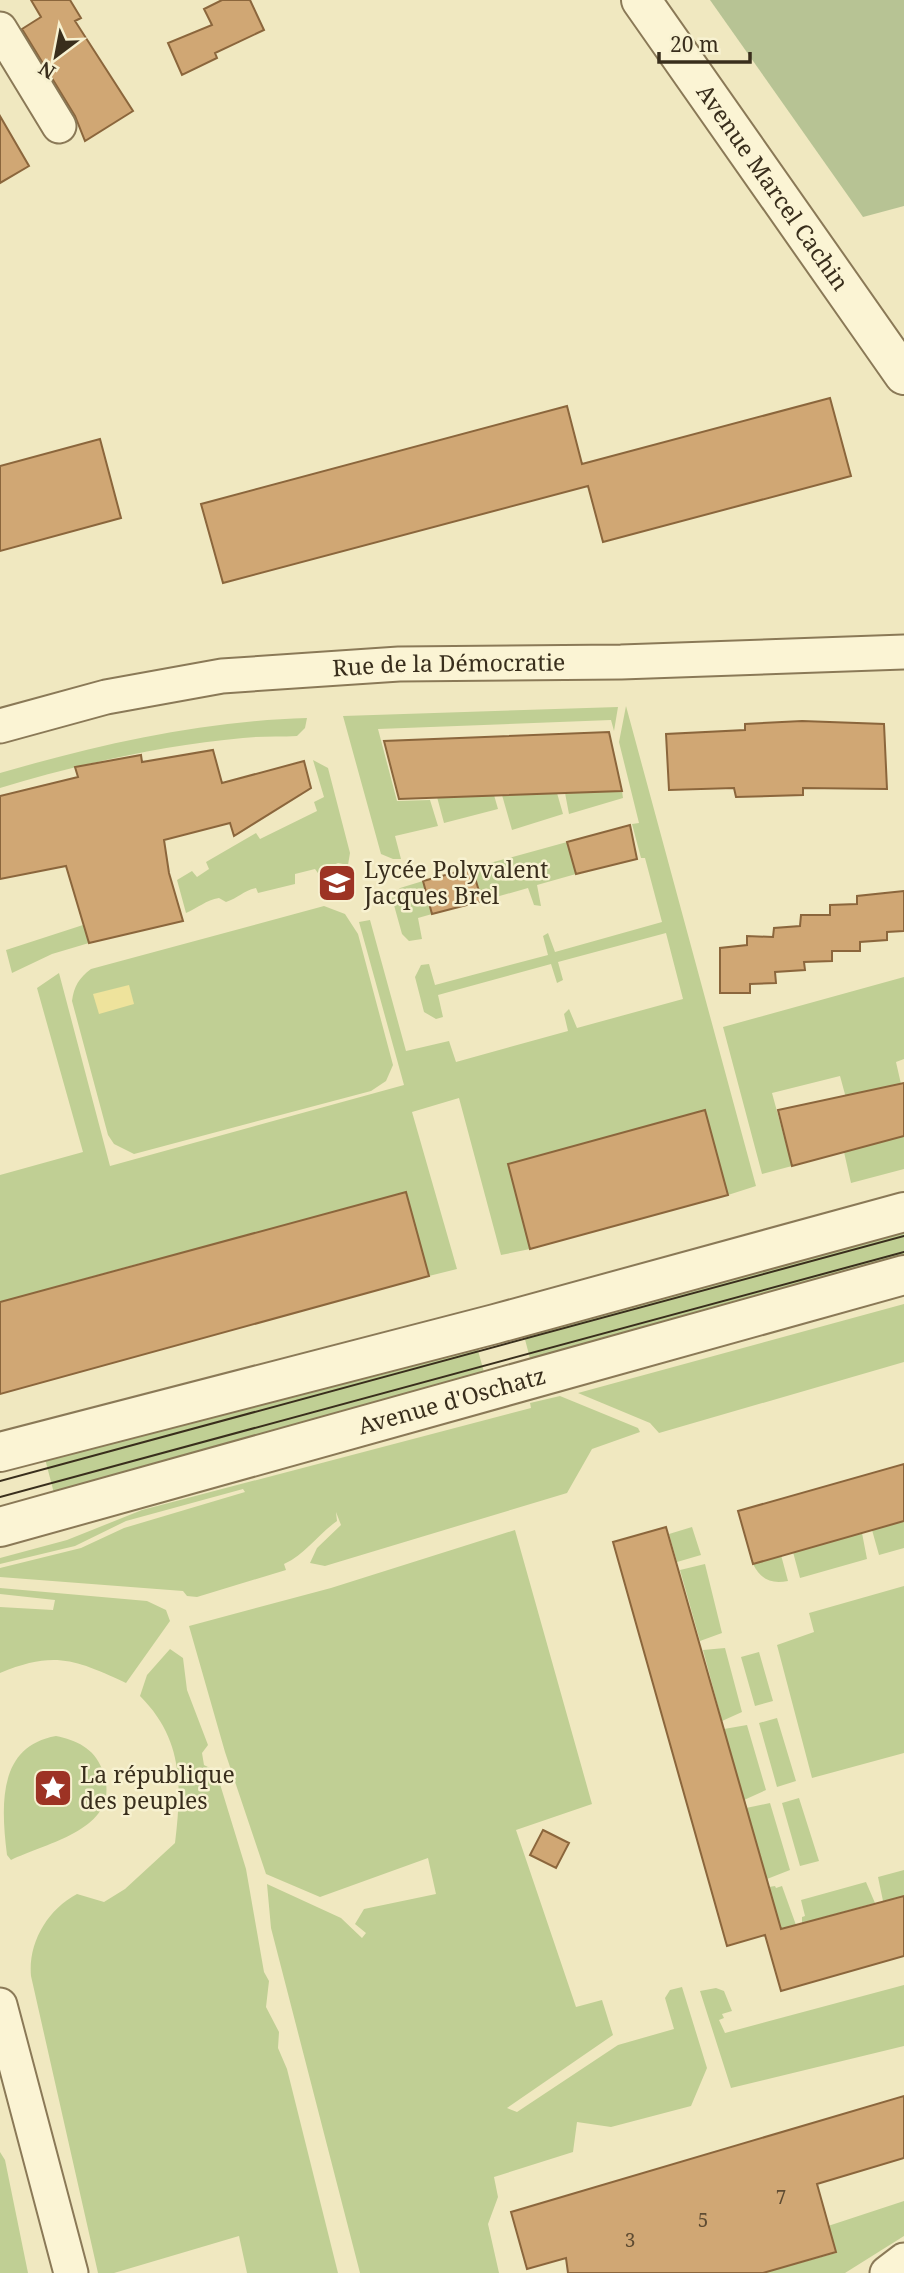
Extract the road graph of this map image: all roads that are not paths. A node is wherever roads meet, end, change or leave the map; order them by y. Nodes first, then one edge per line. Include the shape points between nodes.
1 (641, 0) edge
2 (0, 29) edge
3 (59, 126) dead end
4 (904, 375) edge
5 (904, 652) edge
6 (0, 726) edge
7 (904, 1212) edge
8 (904, 1275) edge
9 (0, 1452) edge
10 (0, 1527) edge
11 (0, 2005) edge
12 (904, 2260) edge
13 (71, 2273) edge
14 (887, 2273) edge

1 - 4 street, Avenue Marcel Cachin
2 - 3 street
5 - 6 street, Rue de la Démocratie via 399,664 222,676 106,697
7 - 9 street
8 - 10 street, Avenue d'Oschatz
11 - 13 street
12 - 14 street

